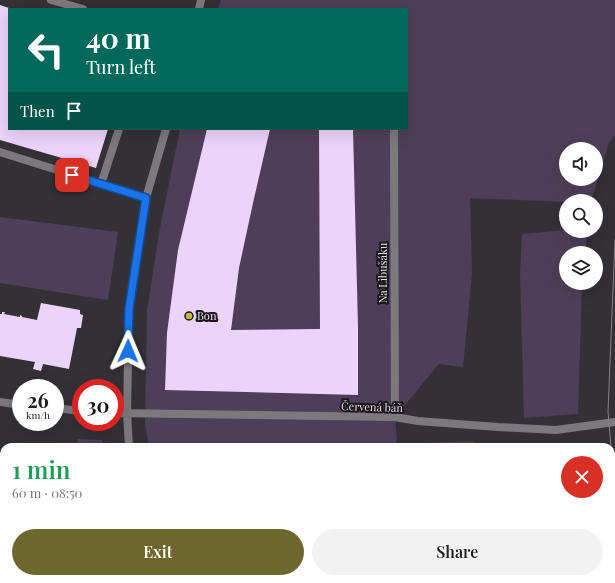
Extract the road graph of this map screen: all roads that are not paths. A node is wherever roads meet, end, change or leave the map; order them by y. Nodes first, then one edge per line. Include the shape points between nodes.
1 (51, 0) edge
2 (79, 8) edge
3 (119, 130) edge
4 (166, 130) edge
5 (394, 130) edge
6 (0, 152) edge
7 (101, 184) junction
8 (146, 198) junction
9 (0, 402) edge
10 (12, 404) edge
11 (127, 413) junction
12 (395, 417) junction
13 (615, 422) edge
14 (129, 443) edge

1 - 2 street
3 - 7 street
4 - 8 street
5 - 12 street, Na Libušáku
6 - 7 street
7 - 8 street
8 - 11 street via 129,309
9 - 10 street
11 - 12 street, Červená báň
11 - 14 street
12 - 13 street, Červená báň via 418,421 556,430

